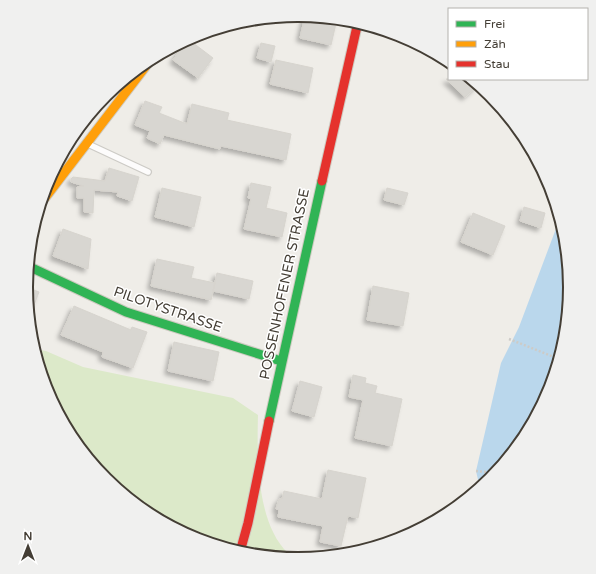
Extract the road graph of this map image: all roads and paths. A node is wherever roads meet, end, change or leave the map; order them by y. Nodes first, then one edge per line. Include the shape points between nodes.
1 (357, 29) edge
2 (138, 77) edge
3 (86, 143) junction
4 (148, 172) dead end
5 (52, 188) edge
6 (34, 269) edge
7 (509, 339) dead end
8 (554, 357) edge
9 (281, 361) junction
10 (476, 471) dead end
11 (487, 472) edge
12 (242, 546) edge

1 - 9 main road, POSSENHOFENER STRASSE
2 - 3 main road
3 - 4 lane
3 - 5 main road
6 - 9 main road, PILOTYSTRASSE via 126,312
7 - 8 path
9 - 12 main road, POSSENHOFENER STRASSE
10 - 11 path

